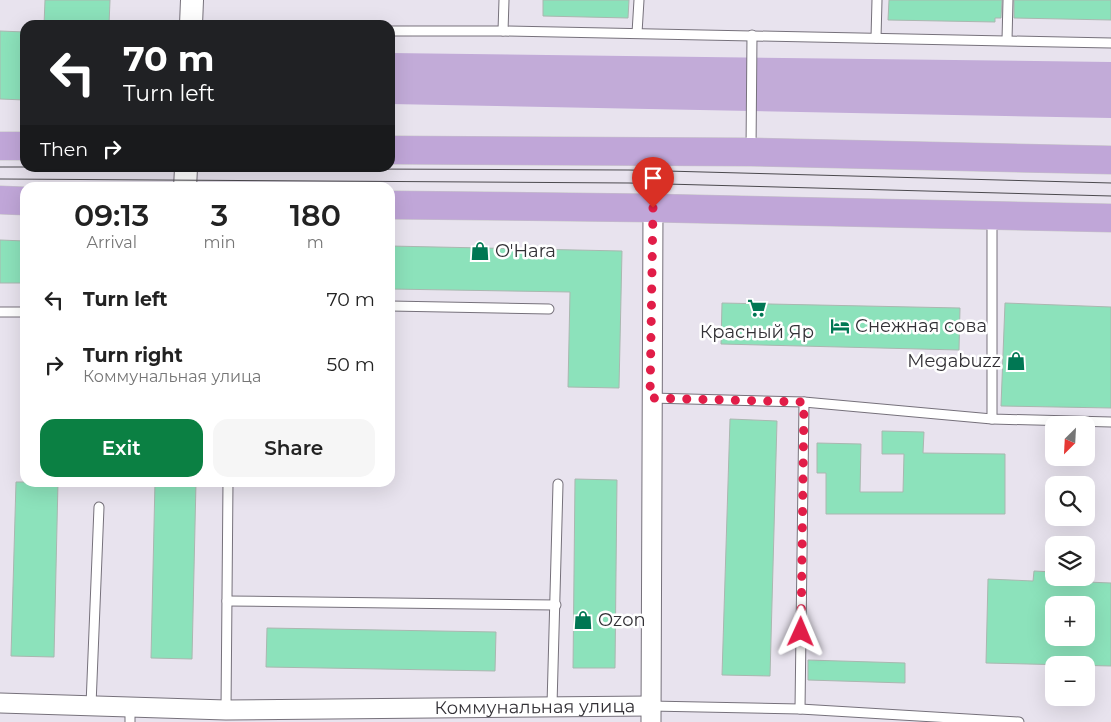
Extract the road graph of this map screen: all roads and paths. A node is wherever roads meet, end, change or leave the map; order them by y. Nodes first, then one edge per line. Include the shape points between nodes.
1 (192, 0) edge
2 (504, 0) edge
3 (638, 0) edge
4 (877, 0) edge
5 (1008, 0) edge
6 (191, 20) edge
7 (395, 31) edge
8 (503, 31) junction
9 (637, 33) junction
10 (752, 35) junction
11 (876, 38) junction
12 (1007, 40) junction
13 (1111, 43) edge
14 (0, 146) edge
15 (20, 146) edge
16 (395, 150) edge
17 (751, 152) junction
18 (1111, 160) edge
19 (0, 200) edge
20 (20, 201) edge
21 (395, 205) edge
22 (653, 208) junction
23 (992, 216) junction
24 (1111, 218) edge
25 (395, 306) edge
26 (549, 309) dead end
27 (0, 312) edge
28 (20, 312) edge
29 (650, 398) junction
30 (804, 402) junction
31 (992, 419) junction
32 (1111, 422) edge
33 (558, 484) dead end
34 (228, 487) edge
35 (99, 507) dead end
36 (227, 601) junction
37 (556, 605) junction
38 (0, 703) edge
39 (91, 705) junction
40 (552, 705) junction
41 (800, 709) junction
42 (226, 710) junction
43 (650, 714) edge
44 (130, 715) edge
45 (380, 715) edge
46 (1019, 722) edge

1 - 6 street
2 - 8 lane
3 - 9 lane
4 - 11 lane
5 - 12 lane
7 - 8 lane
8 - 9 lane
9 - 10 lane
10 - 11 lane
10 - 17 lane
11 - 12 lane
12 - 13 lane
14 - 15 highway
16 - 17 highway
17 - 18 highway
19 - 20 highway
21 - 22 highway
22 - 23 highway
22 - 29 street, Коммунальная улица
23 - 24 highway
23 - 31 lane
25 - 26 lane
27 - 28 lane
29 - 30 lane
29 - 43 street, Коммунальная улица
30 - 31 lane
30 - 41 lane
31 - 32 lane
33 - 37 lane
34 - 36 lane
35 - 39 lane
36 - 37 lane
36 - 42 lane
37 - 40 lane
38 - 39 street, Коммунальная улица
39 - 44 street, Коммунальная улица
40 - 43 street, Коммунальная улица
40 - 45 street, Коммунальная улица
41 - 43 lane
41 - 46 lane
42 - 44 street, Коммунальная улица
42 - 45 street, Коммунальная улица

